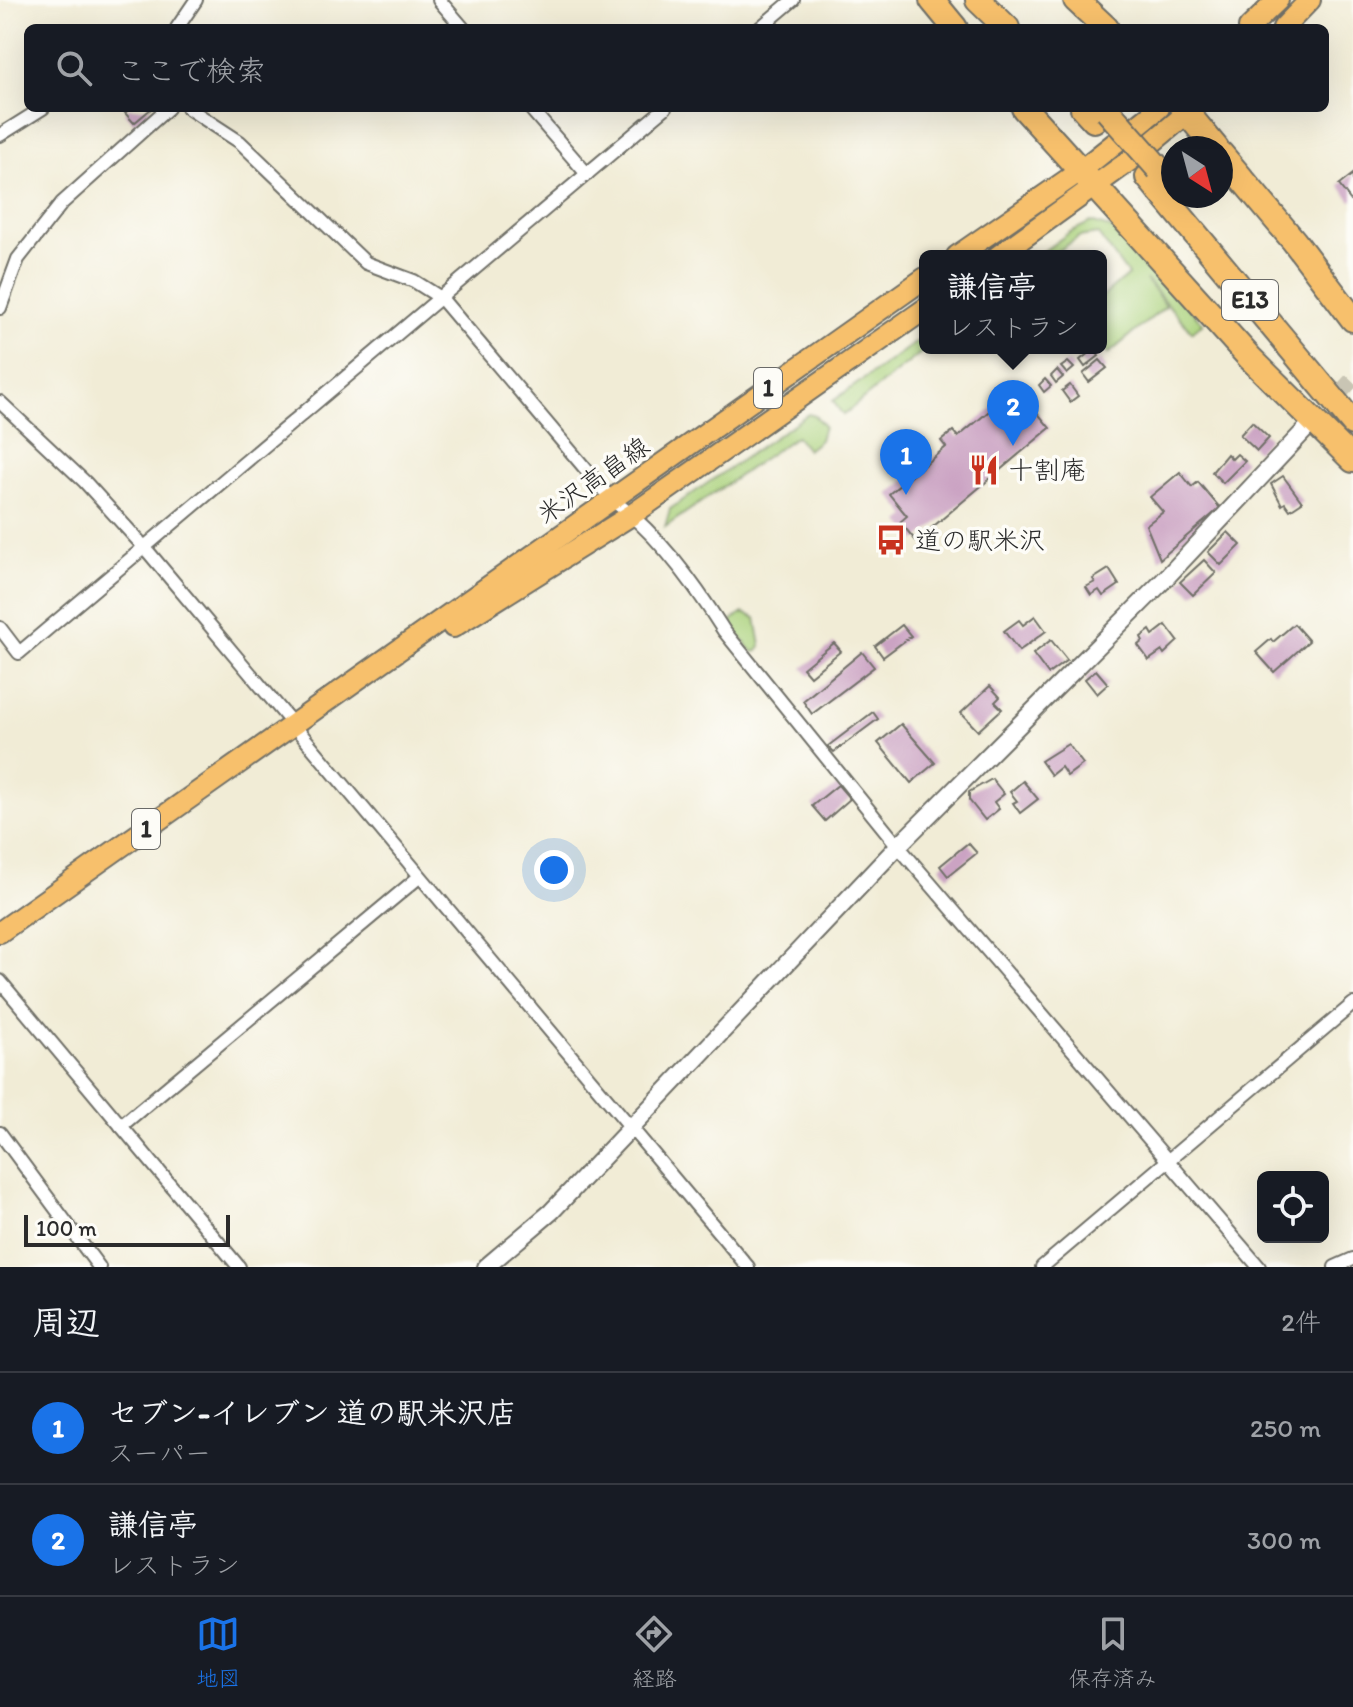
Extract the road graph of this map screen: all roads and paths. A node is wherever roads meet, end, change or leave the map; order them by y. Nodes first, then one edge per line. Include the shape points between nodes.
1 (196, 0) edge
2 (439, 0) edge
3 (793, 0) edge
4 (932, 0) edge
5 (978, 0) edge
6 (999, 0) edge
7 (1076, 0) edge
8 (1278, 0) edge
9 (1310, 0) edge
10 (183, 24) edge
11 (460, 24) edge
12 (765, 24) edge
13 (952, 24) edge
14 (1003, 24) edge
15 (1023, 24) edge
16 (1102, 24) edge
17 (1253, 24) edge
18 (1287, 24) edge
19 (37, 112) edge
20 (164, 112) edge
21 (194, 112) edge
22 (533, 112) edge
23 (660, 112) edge
24 (1028, 112) edge
25 (1097, 112) edge
26 (1155, 112) edge
27 (1185, 112) edge
28 (1189, 112) edge
29 (0, 135) edge
30 (1207, 136) edge
31 (1233, 168) edge
32 (587, 174) junction
33 (1160, 177) edge
34 (1087, 179) junction
35 (1192, 208) edge
36 (967, 250) edge
37 (1005, 250) edge
38 (919, 282) edge
39 (441, 298) junction
40 (0, 308) edge
41 (919, 313) edge
42 (1353, 319) edge
43 (1353, 400) edge
44 (0, 402) edge
45 (1353, 423) edge
46 (1305, 430) tunnel mouth
47 (1353, 460) edge
48 (611, 499) junction
49 (633, 514) junction
50 (145, 548) junction
51 (0, 628) edge
52 (293, 726) junction
53 (898, 846) junction
54 (419, 877) junction
55 (0, 932) edge
56 (0, 981) edge
57 (1353, 1004) edge
58 (121, 1126) junction
59 (631, 1128) junction
60 (0, 1133) edge
61 (1169, 1161) junction
62 (1353, 1259) edge
63 (99, 1267) edge
64 (239, 1267) edge
65 (486, 1267) edge
66 (748, 1267) edge
67 (1042, 1267) edge
68 (1259, 1267) edge
69 (1335, 1267) edge

1 - 10 street
2 - 11 street
3 - 12 street
4 - 13 highway
5 - 14 highway
6 - 15 highway
7 - 16 highway
8 - 17 main road
9 - 18 main road
19 - 29 street
20 - 40 street via 62,203 18,259
21 - 39 street via 240,142 366,263
22 - 32 street
23 - 32 street
24 - 34 highway
25 - 33 highway, E13, bridge
26 - 34 main road
27 - 34 main road
28 - 30 highway
31 - 42 highway
32 - 39 street
33 - 45 highway, E13
34 - 36 main road
34 - 37 main road
34 - 47 highway via 1250,358
35 - 43 highway, E13
38 - 48 main road, 米沢高畠線 / 1
39 - 48 street
39 - 50 street
41 - 49 main road, 米沢高畠線 / 1
44 - 50 street
46 - 53 street via 1163,581
48 - 49 street
48 - 52 main road, 米沢高畠線 / 1
49 - 52 main road, 米沢高畠線 / 1
49 - 53 street
50 - 51 street via 19,653
50 - 52 street
52 - 54 street
52 - 55 main road, 米沢高畠線 / 1
53 - 59 street
53 - 61 street
54 - 58 street
54 - 59 street
56 - 58 street
57 - 61 street
58 - 64 street
59 - 65 street via 551,1212
59 - 66 street
60 - 63 street
61 - 67 street
61 - 68 street
62 - 69 street

